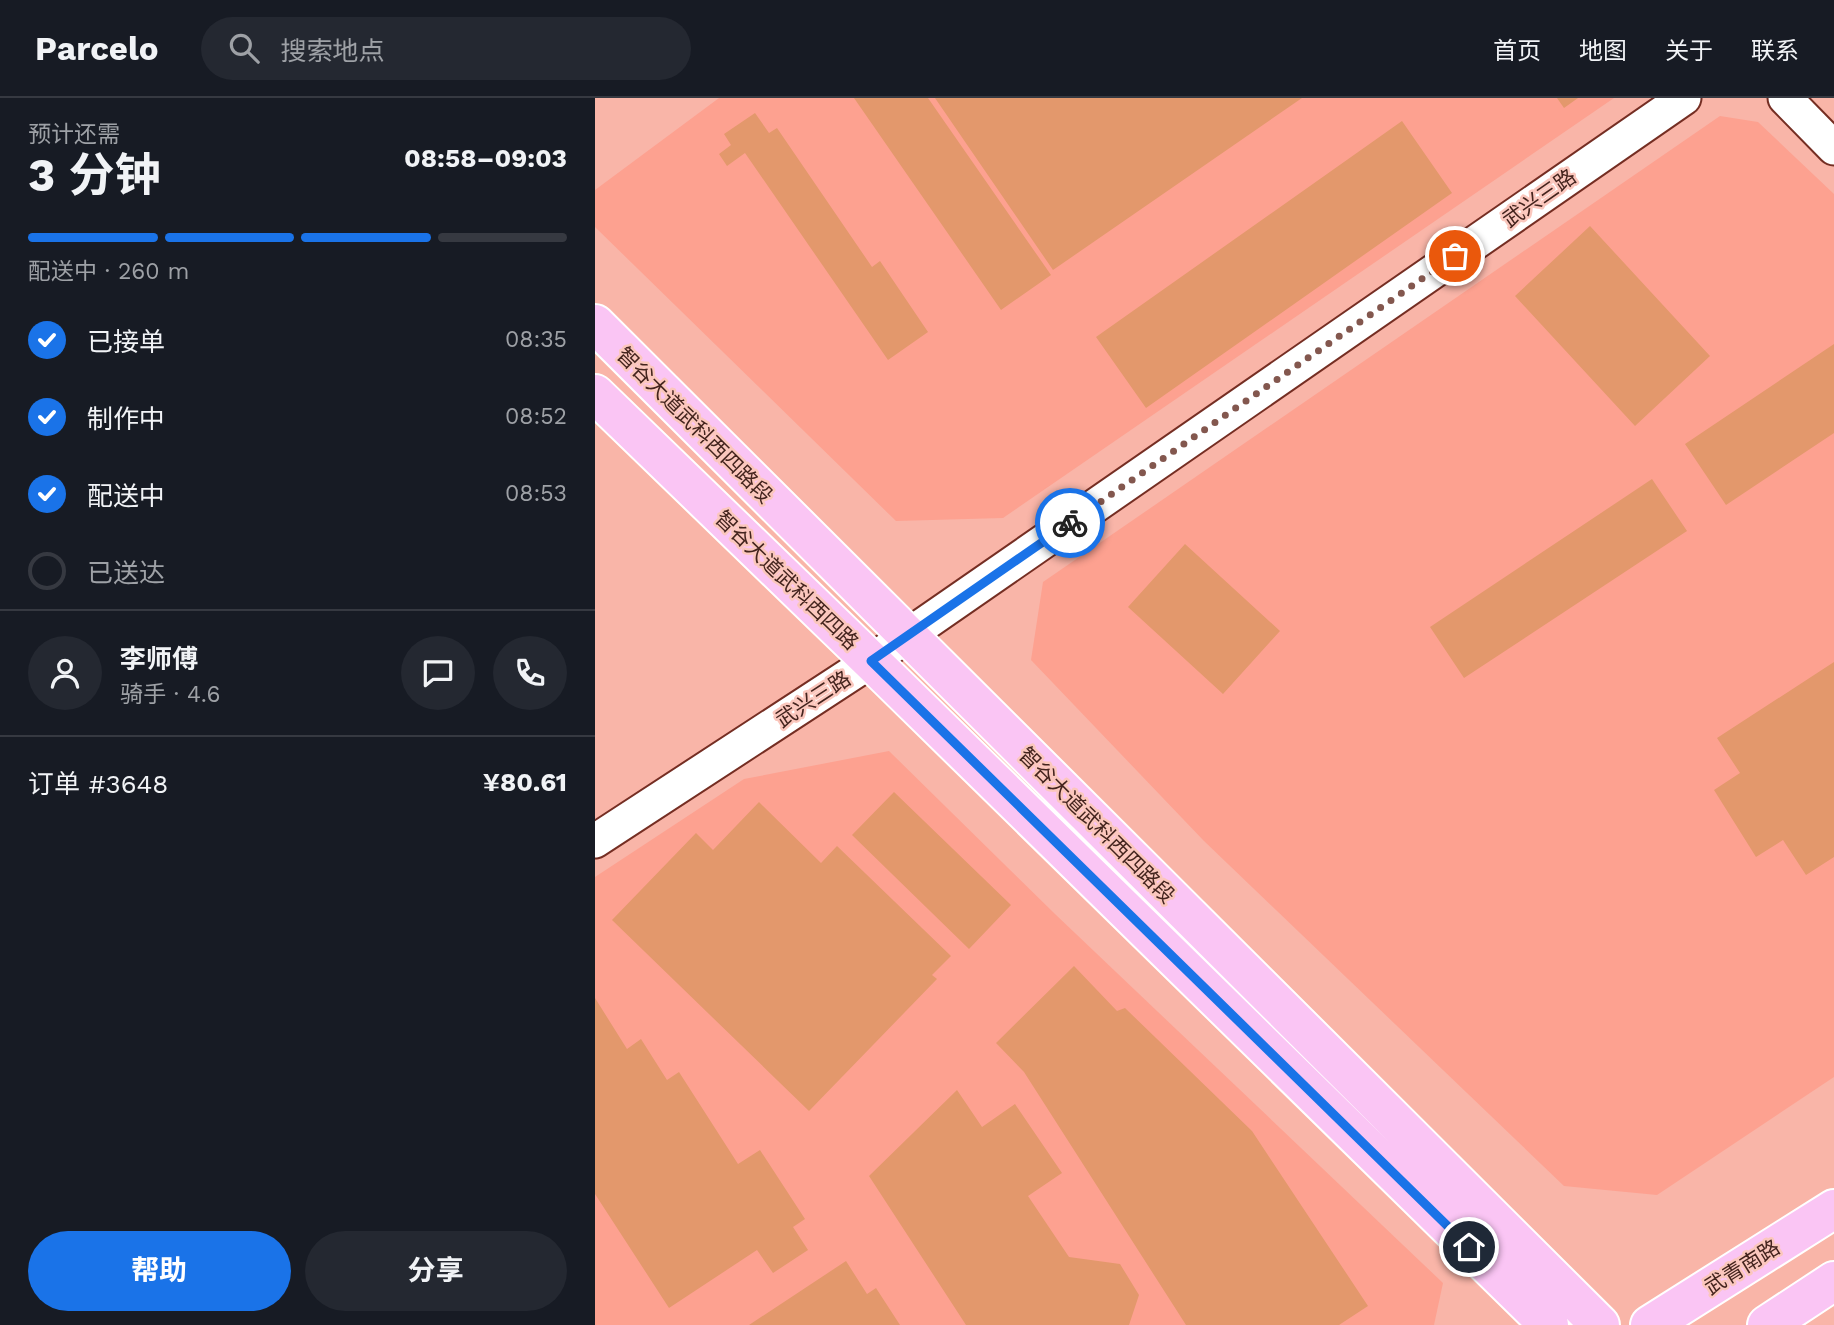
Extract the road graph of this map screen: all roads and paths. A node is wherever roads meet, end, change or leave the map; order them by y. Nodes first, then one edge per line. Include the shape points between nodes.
1 (1684, 98) edge
2 (1785, 98) edge
3 (1834, 148) edge
4 (595, 324) edge
5 (595, 394) edge
6 (907, 636) junction
7 (871, 661) junction
8 (595, 841) edge
9 (1834, 1209) edge
10 (1834, 1281) edge
11 (1549, 1325) edge
12 (1600, 1325) edge
13 (1650, 1325) edge
14 (1767, 1325) edge

1 - 6 street, 武兴三路
2 - 3 street
4 - 6 main road, 智谷大道武科西四路段
5 - 7 main road, 智谷大道武科西四路
6 - 7 street, 武兴三路
6 - 12 main road, 智谷大道武科西四路段
7 - 8 street, 武兴三路
7 - 11 main road, 智谷大道武科西四路
9 - 13 main road, 武青南路
10 - 14 main road

